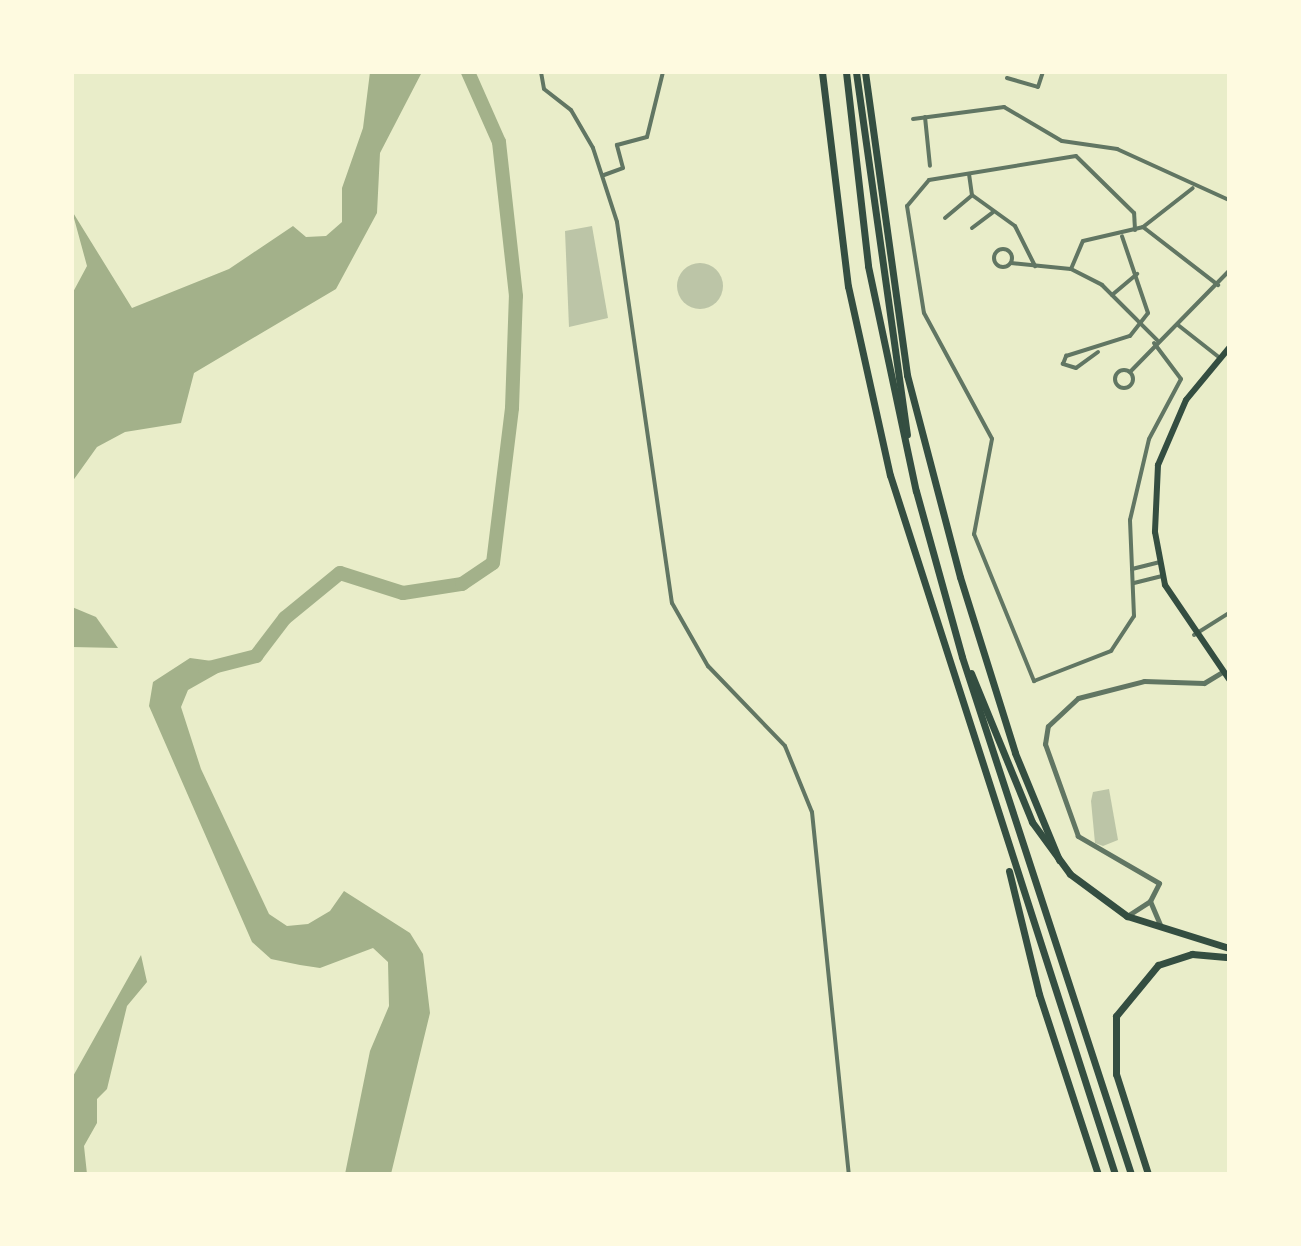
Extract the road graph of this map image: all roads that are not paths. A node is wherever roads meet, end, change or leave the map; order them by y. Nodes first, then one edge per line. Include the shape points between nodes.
1 (541, 72) edge
2 (663, 72) edge
3 (822, 72) edge
4 (846, 72) edge
5 (856, 72) edge
6 (865, 72) edge
7 (1043, 72) edge
8 (1007, 78) dead end
9 (925, 117) junction
10 (913, 119) dead end
11 (930, 166) dead end
12 (969, 174) junction
13 (604, 175) junction
14 (1193, 188) junction
15 (972, 195) junction
16 (1229, 200) edge
17 (993, 212) junction
18 (945, 218) dead end
19 (1143, 227) junction
20 (972, 228) dead end
21 (1135, 230) junction
22 (1122, 236) junction
23 (1011, 263) junction
24 (1035, 266) junction
25 (1071, 269) junction
26 (1229, 271) edge
27 (1137, 274) junction
28 (1218, 285) junction
29 (1112, 295) junction
30 (1142, 325) junction
31 (1177, 325) junction
32 (1155, 342) junction
33 (1229, 348) edge
34 (1098, 352) junction
35 (1220, 358) junction
36 (1130, 372) junction
37 (916, 491) junction
38 (1161, 562) junction
39 (1132, 569) junction
40 (1163, 576) junction
41 (1134, 583) junction
42 (1229, 613) edge
43 (1194, 635) junction
44 (962, 657) junction
45 (1222, 672) junction
46 (1229, 679) edge
47 (1004, 845) junction
48 (1059, 860) junction
49 (1150, 901) junction
50 (1127, 916) junction
51 (1164, 931) junction
52 (1229, 948) edge
53 (1229, 957) edge
54 (849, 1174) edge
55 (1098, 1174) edge
56 (1115, 1174) edge
57 (1131, 1174) edge
58 (1148, 1174) edge

1 - 13 street via 550,98 579,120
2 - 13 street via 647,137 617,145 623,168
3 - 47 highway via 863,361 926,601
4 - 37 highway via 868,266
5 - 37 highway
6 - 48 highway via 910,388 969,606
7 - 8 street via 1038,87
9 - 10 street
9 - 11 street
9 - 14 street via 1004,107 1062,141 1117,149
12 - 15 street
12 - 21 street via 1076,156 1134,213
12 - 41 street via 929,180 908,200 908,219 924,313 992,439 974,534 1029,677 1042,680 1118,646 1134,616
13 - 54 street via 617,222 672,603 708,666 785,746 812,812
14 - 16 street
14 - 19 street
15 - 17 street
15 - 18 street
17 - 20 street
17 - 24 street via 1015,226
19 - 21 street
19 - 28 street
21 - 22 street
22 - 25 street via 1083,241
22 - 27 street
23 - 23 street via 1009,251 995,253 998,266
23 - 24 street
24 - 25 street
25 - 29 street
26 - 28 street
27 - 29 street
27 - 30 street via 1148,313
28 - 31 street
29 - 30 street
30 - 32 street
30 - 34 street
31 - 32 street
31 - 35 street
32 - 36 street
32 - 39 street via 1181,379 1139,477 1127,542
33 - 35 main road
34 - 34 street via 1066,356 1063,364 1076,368
35 - 38 main road via 1186,400 1158,465
36 - 36 street via 1119,371 1118,385 1131,385
37 - 44 highway
38 - 39 street
38 - 40 main road
39 - 41 street
40 - 41 street
40 - 43 main road
42 - 43 street
43 - 45 main road
44 - 48 highway via 987,702 1032,822
44 - 57 highway
45 - 46 main road
45 - 49 street via 1204,683 1144,681 1078,698 1048,726 1045,744 1078,836 1159,883
47 - 55 highway via 1019,925
47 - 56 highway
48 - 50 highway
49 - 50 street
49 - 51 street
50 - 51 highway
51 - 52 highway
53 - 58 highway via 1192,954 1158,965 1116,1016 1116,1074

